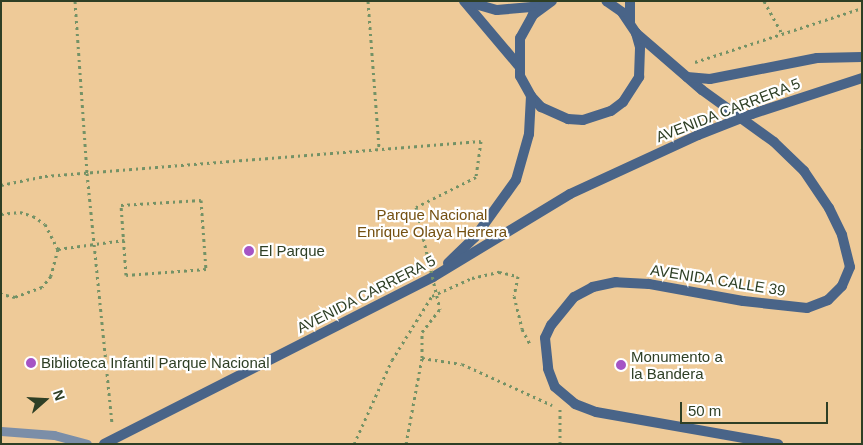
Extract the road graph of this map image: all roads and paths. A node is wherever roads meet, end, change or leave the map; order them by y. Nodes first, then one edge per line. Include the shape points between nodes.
1 (75, 1) edge
2 (368, 1) edge
3 (465, 1) edge
4 (606, 1) edge
5 (630, 1) edge
6 (764, 1) edge
7 (547, 4) edge
8 (862, 8) edge
9 (630, 22) junction
10 (636, 33) junction
11 (782, 34) junction
12 (862, 57) edge
13 (518, 65) junction
14 (677, 68) junction
15 (687, 77) junction
16 (862, 78) edge
17 (531, 96) junction
18 (378, 147) junction
19 (87, 173) junction
20 (1, 185) edge
21 (1, 214) edge
22 (124, 240) junction
23 (94, 244) junction
24 (58, 249) junction
25 (433, 278) junction
26 (1, 294) edge
27 (545, 338) junction
28 (422, 358) junction
29 (556, 387) junction
30 (560, 409) junction
31 (1, 431) edge
32 (114, 439) junction
33 (87, 444) edge
34 (104, 444) edge
35 (354, 444) edge
36 (406, 444) edge
37 (560, 444) edge
38 (778, 444) edge

1 - 19 path
2 - 18 path
3 - 7 street via 498,10
3 - 13 street
4 - 9 street
5 - 9 street
6 - 11 path
7 - 13 street via 522,32
8 - 11 path
9 - 10 street
10 - 14 street, AVENIDA CALLE 39
10 - 17 street via 640,47 639,77 623,102 612,111 598,117 568,119 541,107
11 - 14 path
12 - 15 street via 817,58 710,79
13 - 17 street
14 - 15 street, AVENIDA CALLE 39
15 - 27 street, AVENIDA CALLE 39 via 774,142 804,171 829,208 842,235 850,267 842,286 828,300 807,308 616,282 593,287 574,298 551,325
16 - 25 street, AVENIDA CARRERA 5, bridge via 698,135 570,194
17 - 25 street via 529,134 516,180 475,237
18 - 19 path
18 - 28 path, bridge via 481,141 476,177 416,207 440,309 422,332
19 - 20 path via 45,176
19 - 23 path
21 - 24 path via 20,212 33,216 45,224
22 - 22 path via 121,205 201,200 206,269 126,275
22 - 23 path
23 - 24 path
23 - 32 path
24 - 26 path via 51,276 42,287 15,297
25 - 32 street, AVENIDA CARRERA 5
27 - 29 street via 544,353
27 - 35 path via 533,349 522,330 514,296 518,276 499,272 472,278 432,296 392,360
28 - 30 path via 462,364
28 - 36 path
29 - 30 path
29 - 38 street via 575,404 596,412
30 - 37 path
31 - 33 lane via 54,435
32 - 34 street, AVENIDA CARRERA 5

